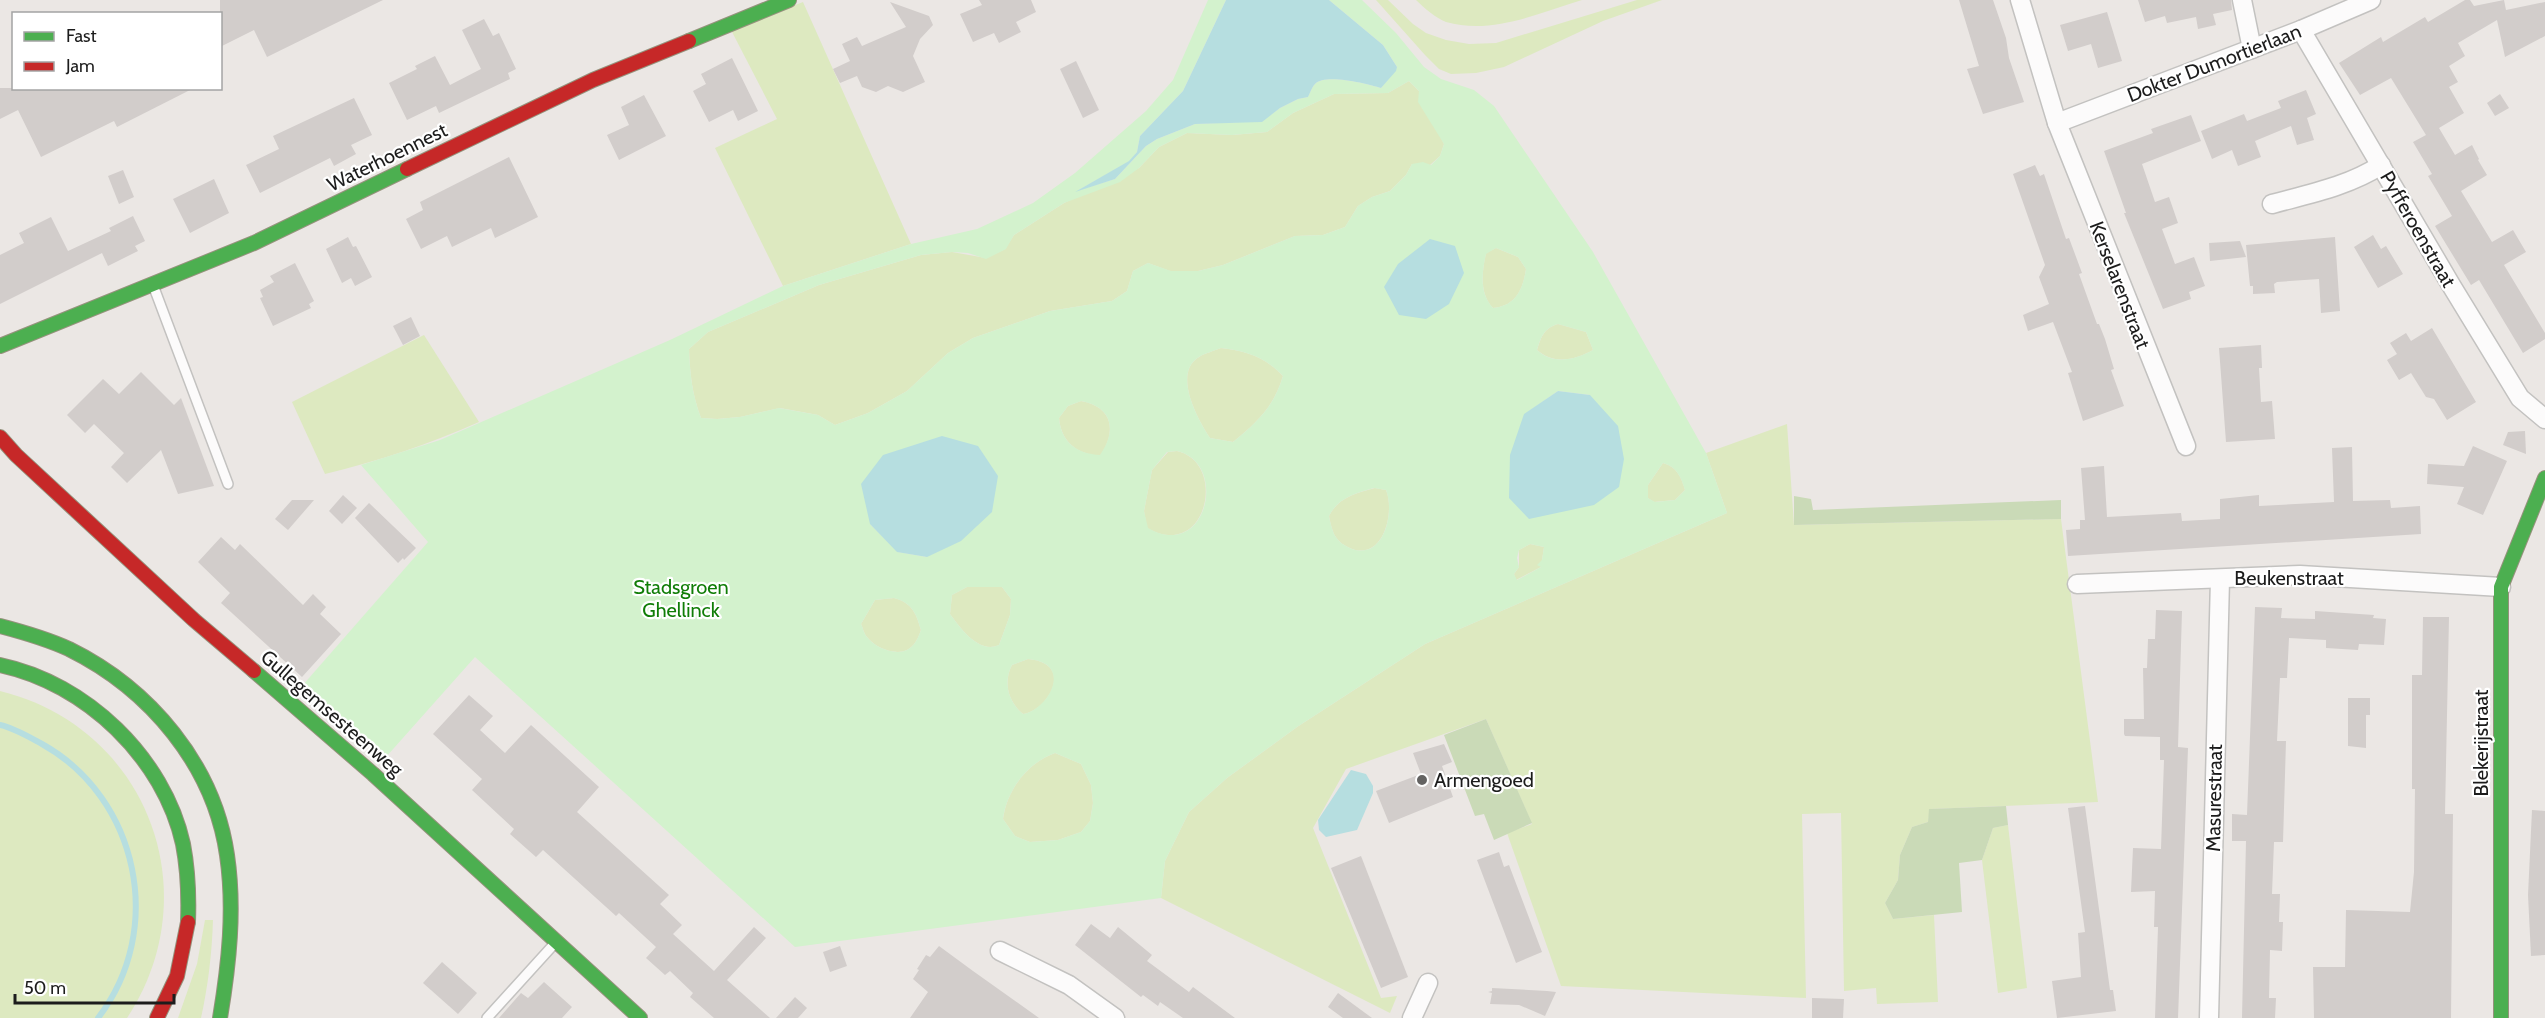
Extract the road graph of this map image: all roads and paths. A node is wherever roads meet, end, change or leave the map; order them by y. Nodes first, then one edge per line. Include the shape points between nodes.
1 (789, 0) edge
2 (2019, 0) edge
3 (2242, 0) edge
4 (2371, 0) edge
5 (2301, 30) junction
6 (2252, 49) junction
7 (2057, 123) junction
8 (2381, 165) junction
9 (2272, 204) dead end
10 (153, 285) junction
11 (0, 346) edge
12 (2545, 419) edge
13 (0, 437) edge
14 (2186, 446) dead end
15 (2545, 478) edge
16 (228, 484) dead end
17 (2220, 579) junction
18 (2077, 584) dead end
19 (2501, 587) junction
20 (0, 626) edge
21 (0, 665) edge
22 (556, 942) junction
23 (1000, 951) dead end
24 (1428, 983) dead end
25 (157, 1018) edge
26 (220, 1018) edge
27 (487, 1018) edge
28 (640, 1018) edge
29 (1115, 1018) edge
30 (1412, 1018) edge
31 (2209, 1018) edge
32 (2501, 1018) edge

1 - 10 main road, Waterhoennest via 593,80 254,243
2 - 7 street, Kerselarenstraat
3 - 6 street
4 - 5 street, Dokter Dumortierlaan
5 - 6 street, Dokter Dumortierlaan
5 - 8 street, Pyfferoenstraat
6 - 7 street, Dokter Dumortierlaan
7 - 14 street, Kerselarenstraat
8 - 9 street via 2326,189
8 - 12 street, Pyfferoenstraat via 2520,398
10 - 11 main road, Waterhoennest
10 - 16 lane
13 - 22 main road, Gullegemsesteenweg via 194,620 373,774
15 - 19 main road, Blekerijstraat
17 - 18 street, Beukenstraat
17 - 19 street, Beukenstraat via 2300,575
17 - 31 street, Masurestraat
19 - 32 main road, Blekerijstraat
20 - 26 main road via 58,642 104,667 130,686 168,725 193,762 213,802 231,892 231,941
21 - 25 main road via 59,686 105,715 156,775 176,817 189,866 190,912 174,986
22 - 27 lane
22 - 28 main road, Gullegemsesteenweg
23 - 29 street via 1069,985
24 - 30 street

